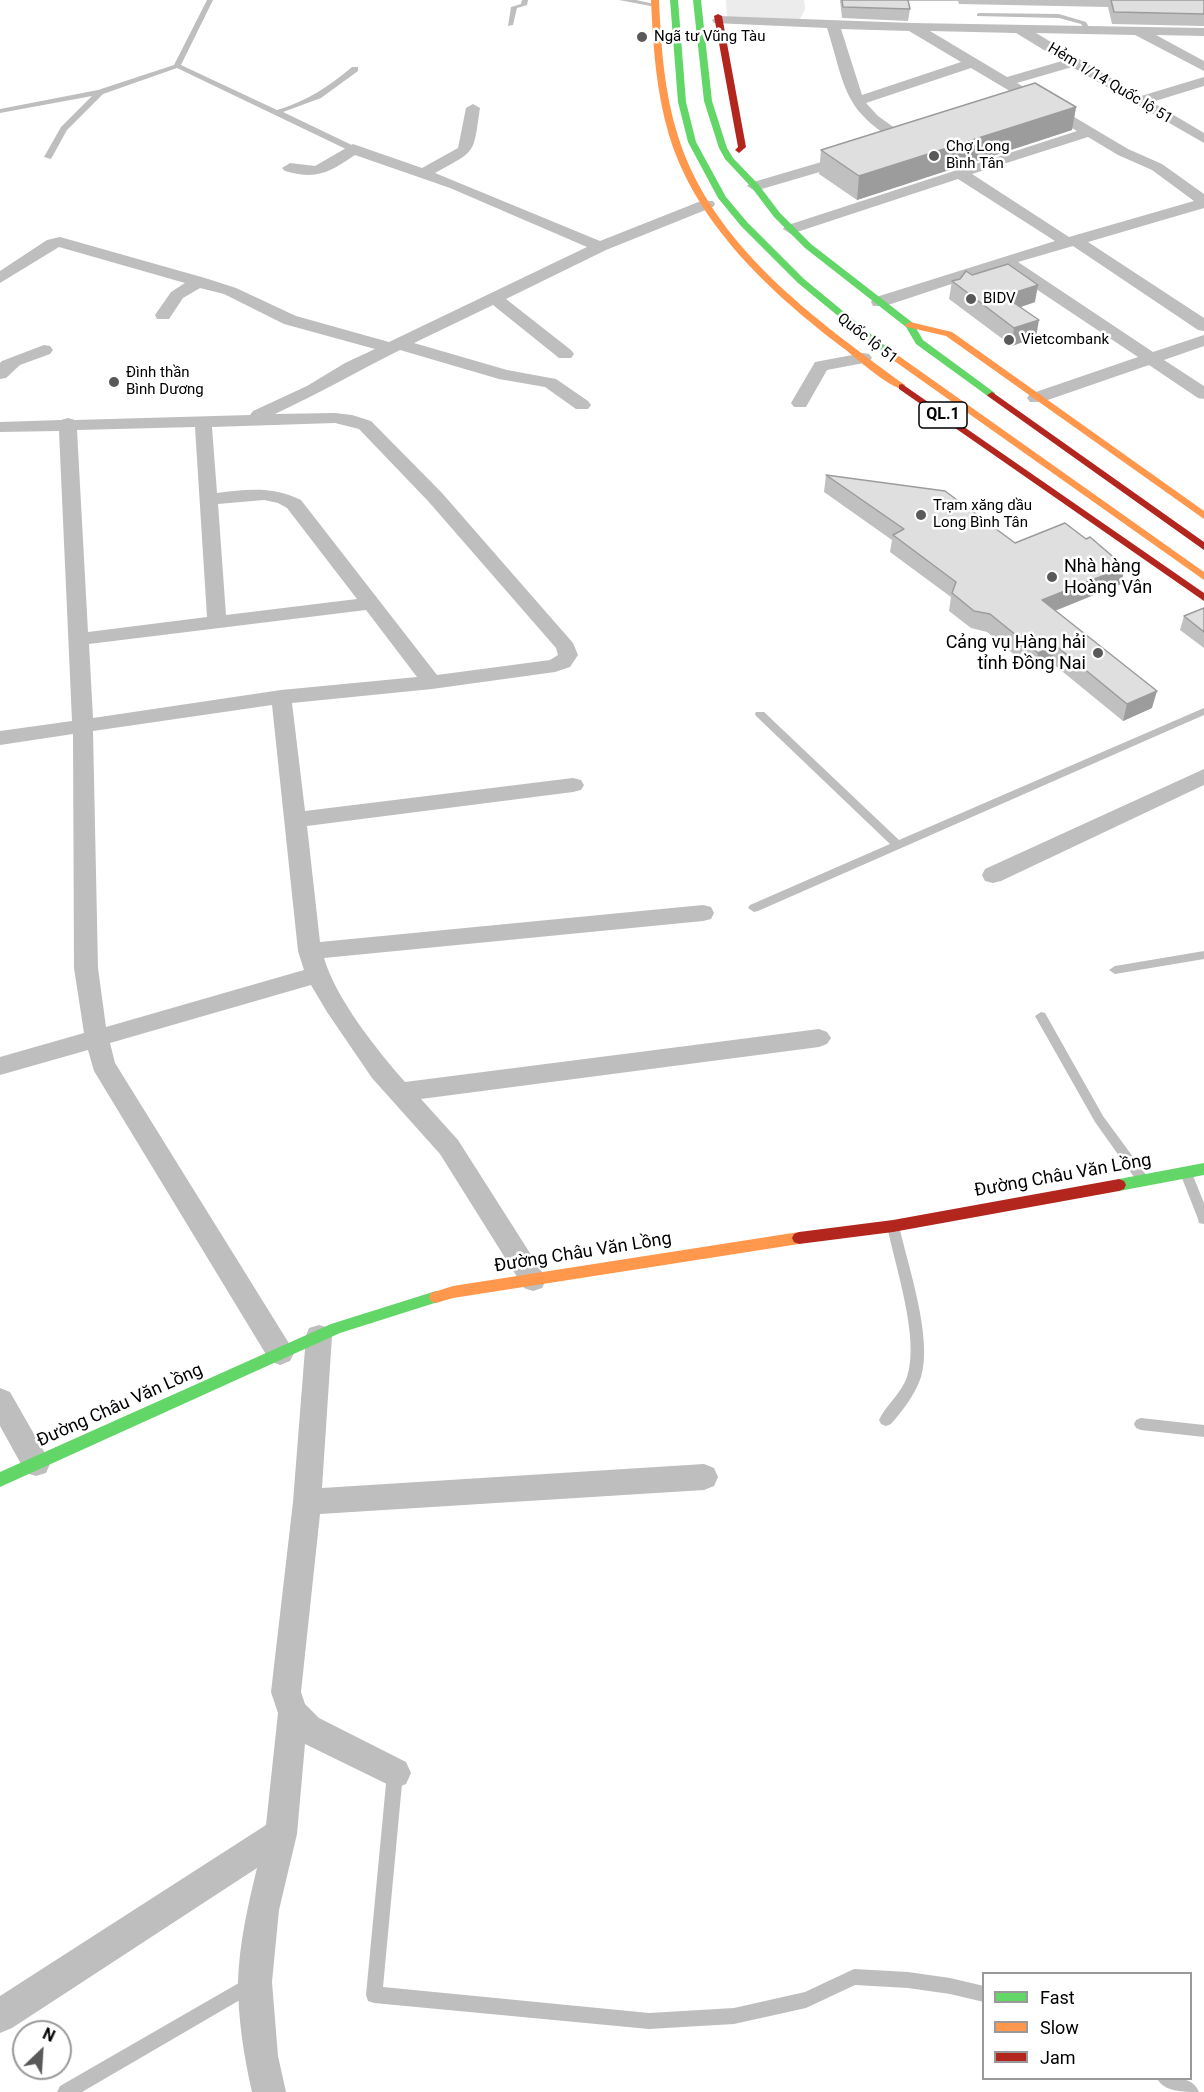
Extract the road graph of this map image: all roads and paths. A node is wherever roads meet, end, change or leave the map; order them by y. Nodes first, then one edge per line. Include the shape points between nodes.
1 (210, 0) edge
2 (525, 0) edge
3 (622, 0) edge
4 (674, 0) edge
5 (697, 0) edge
6 (717, 0) edge
7 (656, 2) edge
8 (979, 15) dead end
9 (719, 20) junction
10 (510, 25) dead end
11 (834, 25) junction
12 (912, 27) junction
13 (1016, 28) junction
14 (1087, 29) junction
15 (1138, 30) junction
16 (1204, 32) edge
17 (1073, 62) junction
18 (972, 63) junction
19 (177, 66) junction
20 (1204, 67) edge
21 (356, 69) dead end
22 (1204, 81) edge
23 (1005, 82) junction
24 (100, 92) junction
25 (1034, 99) junction
26 (857, 101) junction
27 (1139, 101) junction
28 (1012, 106) edge
29 (473, 108) dead end
30 (0, 111) edge
31 (276, 112) junction
32 (1090, 132) junction
33 (1204, 139) edge
34 (885, 147) edge
35 (353, 149) junction
36 (865, 154) edge
37 (48, 157) dead end
38 (729, 159) junction
39 (290, 168) dead end
40 (424, 173) junction
41 (960, 173) junction
42 (755, 186) junction
43 (724, 201) junction
44 (707, 204) junction
45 (1203, 204) edge
46 (791, 229) junction
47 (1071, 241) junction
48 (600, 247) junction
49 (1005, 261) junction
50 (0, 278) edge
51 (198, 281) junction
52 (495, 298) junction
53 (879, 302) junction
54 (163, 315) dead end
55 (910, 325) junction
56 (1204, 326) edge
57 (1204, 340) edge
58 (395, 346) junction
59 (44, 350) dead end
60 (566, 354) dead end
61 (863, 358) junction
62 (1151, 358) junction
63 (0, 374) edge
64 (1204, 394) edge
65 (1036, 398) junction
66 (800, 403) dead end
67 (582, 405) dead end
68 (203, 421) junction
69 (247, 421) junction
70 (68, 423) junction
71 (0, 427) edge
72 (208, 500) junction
73 (1196, 502) edge
74 (1204, 516) edge
75 (1204, 547) edge
76 (1204, 577) edge
77 (1204, 598) edge
78 (370, 603) junction
79 (217, 622) junction
80 (80, 639) junction
81 (432, 682) junction
82 (281, 697) junction
83 (1204, 711) edge
84 (760, 714) dead end
85 (83, 728) junction
86 (0, 738) edge
87 (1204, 776) edge
88 (573, 785) dead end
89 (295, 820) junction
90 (898, 845) junction
91 (993, 875) dead end
92 (754, 908) dead end
93 (703, 913) dead end
94 (310, 951) junction
95 (1204, 955) edge
96 (1115, 970) dead end
97 (316, 975) junction
98 (1041, 1016) dead end
99 (97, 1038) junction
100 (819, 1038) dead end
101 (0, 1066) edge
102 (401, 1092) junction
103 (1204, 1169) edge
104 (1186, 1173) junction
105 (1143, 1180) junction
106 (1204, 1219) edge
107 (893, 1226) junction
108 (533, 1280) junction
109 (319, 1336) junction
110 (280, 1353) junction
111 (0, 1401) edge
112 (886, 1420) dead end
113 (1142, 1424) dead end
114 (1204, 1431) edge
115 (36, 1464) junction
116 (704, 1477) dead end
117 (0, 1480) edge
118 (308, 1502) junction
119 (293, 1713) junction
120 (395, 1773) joint
121 (281, 1834) junction
122 (255, 1982) junction
123 (982, 1994) edge
124 (0, 2016) edge
125 (1167, 2080) edge
126 (66, 2092) edge
127 (269, 2092) edge
128 (1190, 2092) edge

1 - 19 lane
2 - 10 lane via 524,5 514,7
3 - 7 lane
4 - 43 main road, Quốc lộ 51 / QL.1 via 682,102 692,142
5 - 38 main road, QL.1 via 708,101
6 - 9 main road
7 - 44 main road, Quốc lộ 51 / QL.1 via 656,42 669,124 691,178
8 - 14 lane via 1070,18 1084,23
9 - 11 street
9 - 38 main road via 742,147
11 - 12 street
11 - 26 street
12 - 13 street
12 - 18 street
13 - 14 street
13 - 17 street, Hẻm 1/14 Quốc lộ 51
14 - 15 street
15 - 16 street
15 - 20 street
17 - 23 street
17 - 27 street, Hẻm 1/14 Quốc lộ 51
18 - 23 street
18 - 26 street
19 - 24 lane
19 - 31 lane
21 - 31 lane via 319,98
22 - 27 street
23 - 25 street
24 - 30 lane
24 - 37 lane via 64,129
25 - 28 street
25 - 32 street
26 - 34 street via 872,119 911,139
27 - 33 street, Hẻm 1/14 Quốc lộ 51
29 - 40 street via 464,151
31 - 35 lane
32 - 41 street
32 - 45 street via 1157,167
35 - 39 street via 318,171 304,173
35 - 40 street
36 - 42 street
38 - 42 main road, Quốc lộ 51 / QL.1
40 - 48 street
41 - 46 street
41 - 47 street
42 - 46 main road, Quốc lộ 51 / QL.1
43 - 44 main road
43 - 76 main road, Quốc lộ 51 / QL.1 via 801,281 891,356
44 - 48 street
44 - 61 main road, Quốc lộ 51 / QL.1 via 762,271
45 - 47 street
46 - 53 main road, Quốc lộ 51 / QL.1
47 - 49 street
47 - 56 street
48 - 52 street
49 - 53 street
49 - 62 street
50 - 51 street via 60,242
51 - 54 street via 177,295
51 - 58 street via 245,296 295,322
52 - 58 street
52 - 60 street
53 - 55 main road, Quốc lộ 51 / QL.1
55 - 65 main road, Quốc lộ 51 / QL.1 via 948,334
55 - 75 main road, Quốc lộ 51 / QL.1 via 919,342
57 - 62 street
58 - 67 street via 550,383
58 - 69 street
59 - 63 street via 16,360
61 - 66 street via 821,366
61 - 77 main road, Quốc lộ 51 / QL.1
62 - 64 street
62 - 65 street
65 - 73 main road, Quốc lộ 51 / QL.1
68 - 69 street
68 - 70 street
68 - 72 street
69 - 81 street via 335,418 365,425 435,497 566,647 568,655 555,666
70 - 71 street
70 - 80 street
72 - 78 street via 272,494 294,504
72 - 79 street
73 - 74 main road, Quốc lộ 51 / QL.1
78 - 79 street
78 - 81 street
79 - 80 street
80 - 85 street
81 - 82 street
82 - 85 street
82 - 89 street
83 - 90 lane
84 - 90 lane
85 - 86 street
85 - 99 street via 86,968
87 - 91 street
88 - 89 street
89 - 94 street
90 - 92 lane
93 - 94 street
94 - 97 street
95 - 96 lane
97 - 99 street
97 - 102 street via 355,1034
98 - 105 lane via 1099,1119
99 - 101 street
99 - 110 street via 103,1064
100 - 102 street
102 - 108 street via 449,1147
103 - 104 main road, Đường Châu Văn Lồng
104 - 105 main road, Đường Châu Văn Lồng
104 - 106 lane
105 - 107 main road, Đường Châu Văn Lồng
107 - 108 main road, Đường Châu Văn Lồng
107 - 112 lane via 914,1329 916,1368 905,1398
108 - 109 main road, Đường Châu Văn Lồng via 453,1292
109 - 110 main road, Đường Châu Văn Lồng
109 - 118 street
110 - 115 main road, Đường Châu Văn Lồng
111 - 115 street
113 - 114 lane
115 - 117 main road, Đường Châu Văn Lồng
116 - 118 street
118 - 119 street via 286,1692
119 - 120 street via 308,1729
119 - 121 street
120 - 123 lane via 374,1995 649,2021 734,2016 807,2000 854,1977 918,1981
121 - 122 street via 263,1910
121 - 124 street
122 - 126 lane
122 - 127 street via 261,2056
125 - 128 lane

